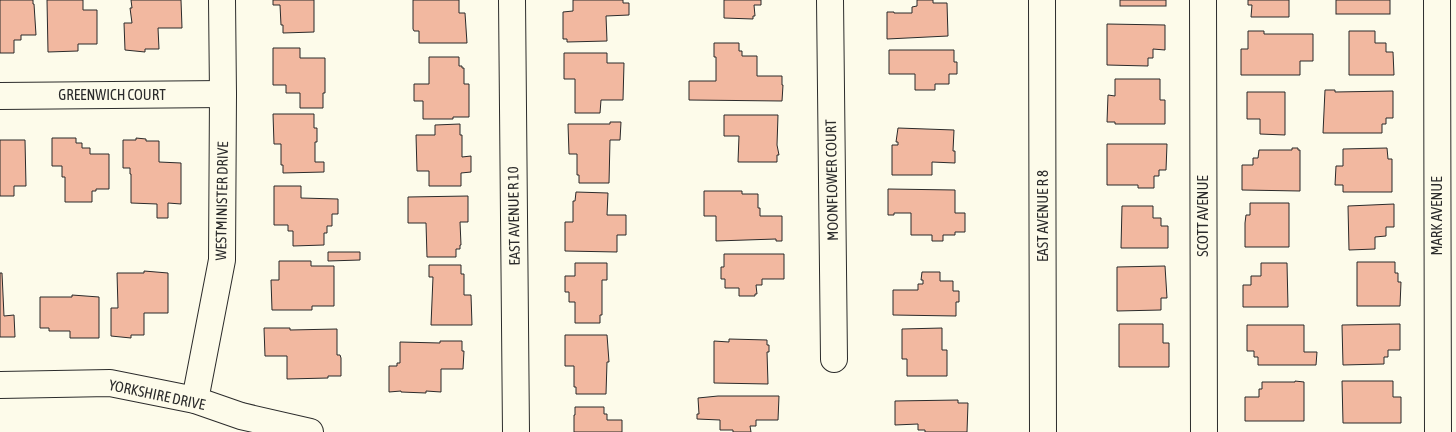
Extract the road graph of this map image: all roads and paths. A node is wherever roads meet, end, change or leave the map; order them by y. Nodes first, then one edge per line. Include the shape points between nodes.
1 (222, 0) edge
2 (512, 0) edge
3 (830, 0) edge
4 (1042, 0) edge
5 (1203, 0) edge
6 (1437, 0) edge
7 (223, 94) junction
8 (0, 96) edge
9 (834, 360) dead end
10 (0, 385) edge
11 (195, 400) junction
12 (310, 432) edge
13 (516, 432) edge
14 (1044, 432) edge
15 (1204, 432) edge
16 (1438, 432) edge

1 - 7 street, WESTMINISTER DRIVE
2 - 13 street, EAST AVENUE R 10
3 - 9 street, MOONFLOWER COURT
4 - 14 street, EAST AVENUE R 8
5 - 15 street, SCOTT AVENUE
6 - 16 street, MARK AVENUE
7 - 8 street, GREENWICH COURT
7 - 11 street, WESTMINISTER DRIVE via 222,260
10 - 11 street, YORKSHIRE DRIVE via 110,383
11 - 12 street, YORKSHIRE DRIVE via 241,416

